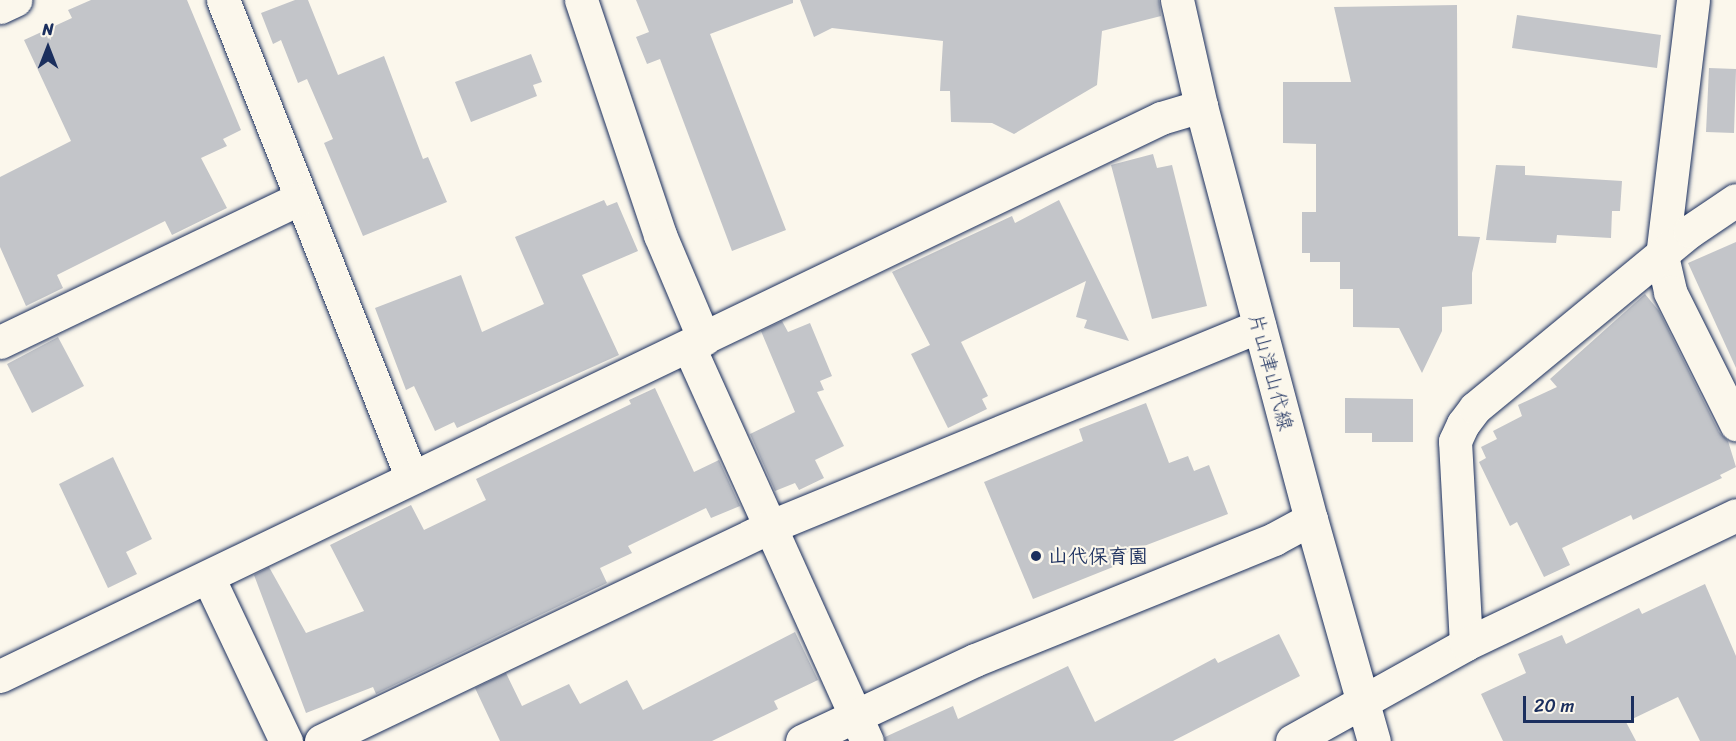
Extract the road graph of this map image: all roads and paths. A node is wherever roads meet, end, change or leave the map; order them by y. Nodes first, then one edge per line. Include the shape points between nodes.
1 (15, 0) edge
2 (223, 0) edge
3 (580, 0) edge
4 (1177, 0) edge
5 (1693, 0) edge
6 (0, 7) edge
7 (1201, 106) junction
8 (299, 199) junction
9 (1736, 200) edge
10 (1662, 256) junction
11 (1259, 326) junction
12 (0, 342) edge
13 (697, 343) junction
14 (1736, 424) edge
15 (411, 476) junction
16 (1736, 515) edge
17 (1311, 519) junction
18 (769, 527) junction
19 (208, 577) junction
20 (1466, 644) junction
21 (0, 676) edge
22 (1363, 702) junction
23 (860, 728) edge
24 (286, 741) edge
25 (321, 741) edge
26 (802, 741) edge
27 (1292, 741) edge
28 (1374, 741) edge

1 - 6 street
2 - 8 street
3 - 13 street
4 - 7 street, 片山津山代線
5 - 10 street
7 - 11 street, 片山津山代線
7 - 13 street via 1161,118
8 - 12 street
8 - 15 street
9 - 10 street via 1690,231
10 - 14 street via 1670,292
10 - 20 street via 1475,408 1463,424 1455,441
11 - 17 street, 片山津山代線
11 - 18 street
13 - 15 street
13 - 18 street
15 - 19 street
16 - 20 street
17 - 22 street, 片山津山代線
17 - 23 street via 1274,539 975,660
18 - 23 street
18 - 25 street
19 - 21 street
19 - 24 street
20 - 22 street
22 - 27 street
22 - 28 street, 片山津山代線
23 - 26 street

